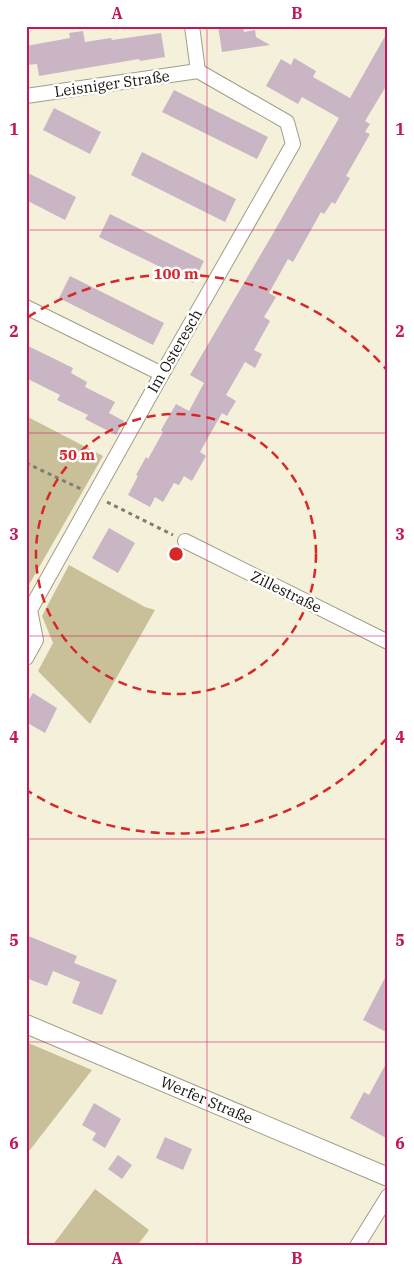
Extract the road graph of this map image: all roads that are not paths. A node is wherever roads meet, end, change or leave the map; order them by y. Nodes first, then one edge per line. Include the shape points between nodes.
1 (192, 26) edge
2 (198, 71) junction
3 (26, 96) edge
4 (26, 306) edge
5 (162, 374) junction
6 (185, 541) dead end
7 (28, 611) edge
8 (388, 642) edge
9 (26, 658) edge
10 (26, 1024) edge
11 (388, 1177) edge
12 (388, 1196) edge
13 (357, 1246) edge

1 - 2 street
2 - 3 street, Leisniger Straße
2 - 5 street, Im Osteresch via 288,122 293,144
4 - 5 street
5 - 7 street, Im Osteresch
6 - 8 street, Zillestraße
7 - 9 street, Im Osteresch via 36,640
10 - 11 street, Werfer Straße
12 - 13 street

